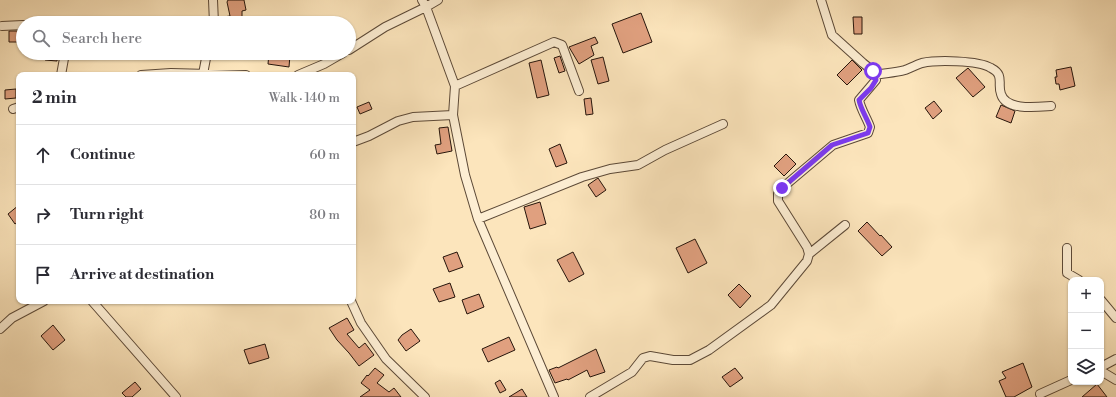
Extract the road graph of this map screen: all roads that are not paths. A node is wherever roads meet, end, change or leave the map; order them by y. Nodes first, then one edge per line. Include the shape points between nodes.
1 (213, 0) edge
2 (438, 0) edge
3 (821, 0) edge
4 (424, 4) edge
5 (214, 16) edge
6 (16, 25) edge
7 (2, 26) dead end
8 (356, 46) edge
9 (64, 60) edge
10 (206, 60) edge
11 (331, 60) edge
12 (62, 72) edge
13 (203, 72) edge
14 (305, 72) edge
15 (874, 75) junction
16 (455, 86) junction
17 (579, 91) dead end
18 (1051, 106) dead end
19 (453, 116) junction
20 (723, 124) dead end
21 (356, 141) edge
22 (478, 219) junction
23 (845, 225) dead end
24 (1067, 248) dead end
25 (809, 254) junction
26 (1073, 277) edge
27 (38, 304) edge
28 (95, 304) edge
29 (352, 304) edge
30 (1104, 304) edge
31 (1116, 318) edge
32 (0, 329) edge
33 (1116, 359) edge
34 (1104, 365) edge
35 (1104, 373) edge
36 (1116, 380) edge
37 (1068, 381) edge
38 (1040, 394) dead end
39 (176, 397) edge
40 (425, 397) edge
41 (554, 397) edge
42 (590, 397) edge

1 - 5 street
2 - 4 street
3 - 15 street via 832,35 873,71
4 - 8 street
4 - 16 street
6 - 7 street
9 - 12 street
10 - 13 street
11 - 14 street
15 - 18 street via 904,70 922,63 977,63 998,73 1001,80 1000,94 1005,102 1019,106
15 - 25 street via 876,80 859,100 860,108 867,117 870,127 868,133 832,145 778,194 778,201
16 - 17 street via 554,42 562,45
16 - 19 street
19 - 21 street via 413,117
19 - 22 street via 465,176
20 - 22 street via 638,165 582,177
22 - 41 street
23 - 25 street
24 - 26 street via 1067,273
25 - 42 street via 807,261 771,306 709,350 690,360 650,356 643,358 632,372
27 - 32 street via 12,318
28 - 39 street
29 - 40 street via 361,323 386,360
30 - 31 street
33 - 34 street
35 - 36 street
37 - 38 street

